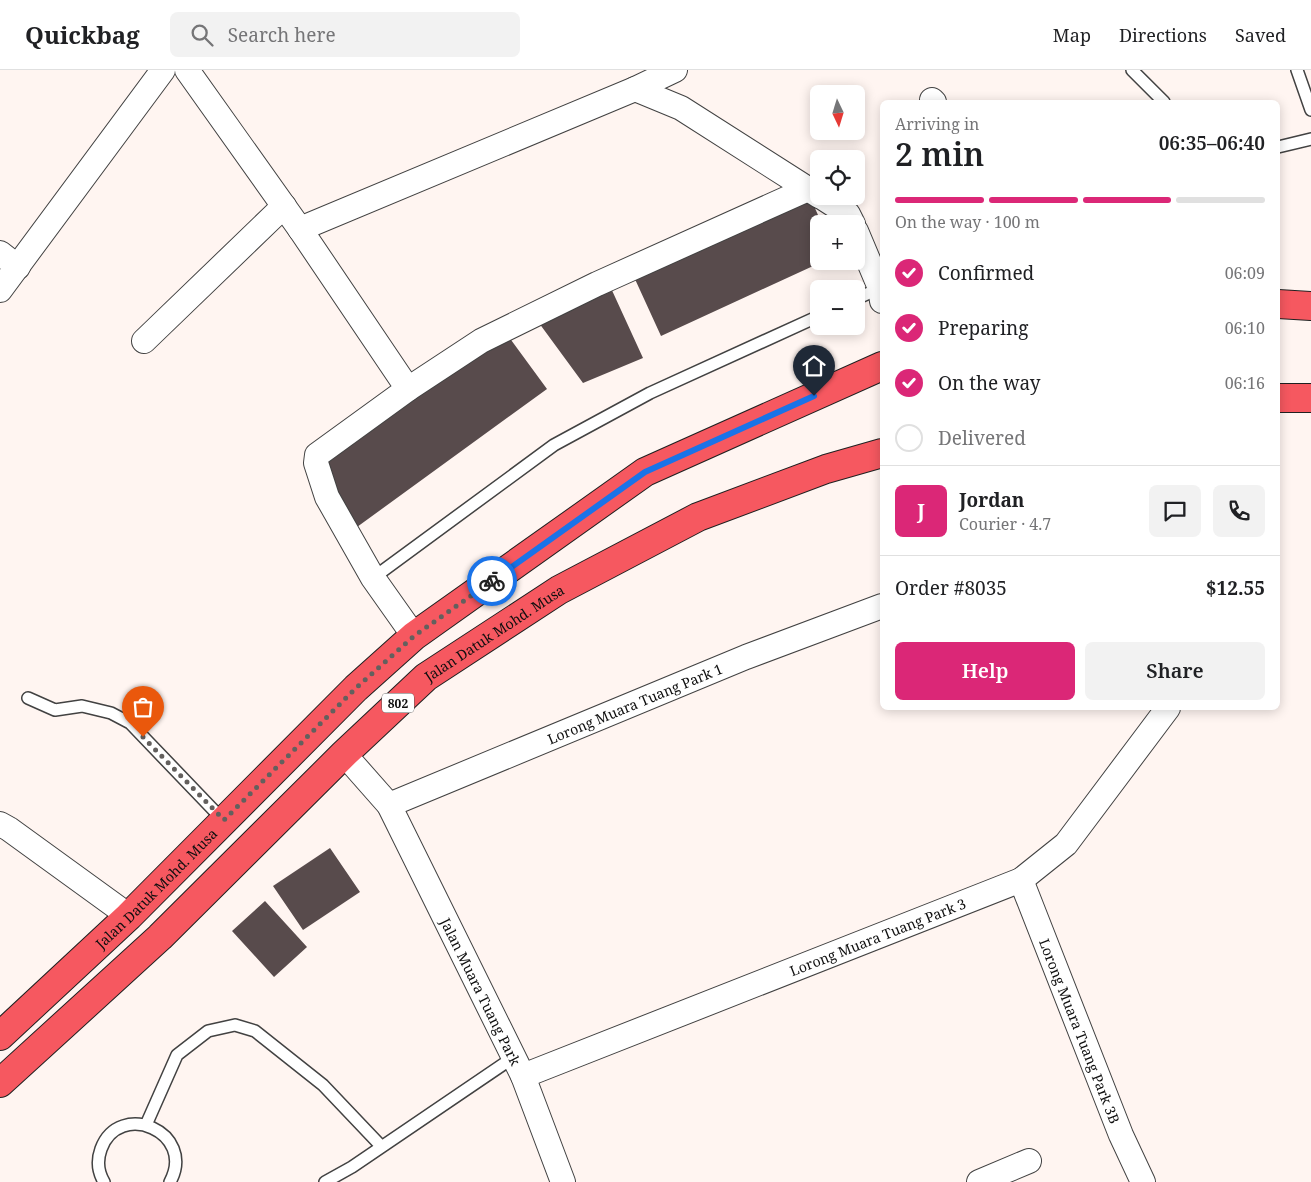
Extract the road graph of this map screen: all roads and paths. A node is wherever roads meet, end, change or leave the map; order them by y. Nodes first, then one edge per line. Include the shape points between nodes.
1 (163, 70) edge
2 (187, 70) edge
3 (675, 70) edge
4 (1132, 70) edge
5 (1300, 71) edge
6 (636, 90) junction
7 (1162, 100) edge
8 (1311, 110) edge
9 (1311, 139) edge
10 (1280, 147) edge
11 (810, 190) edge
12 (810, 196) edge
13 (834, 205) edge
14 (284, 206) junction
15 (848, 215) edge
16 (300, 229) junction
17 (865, 254) edge
18 (9, 260) edge
19 (0, 290) edge
20 (880, 292) edge
21 (880, 295) edge
22 (865, 298) edge
23 (810, 320) edge
24 (144, 341) dead end
25 (880, 367) edge
26 (408, 389) junction
27 (880, 454) edge
28 (373, 578) junction
29 (880, 607) edge
30 (414, 636) junction
31 (28, 698) dead end
32 (1166, 710) edge
33 (344, 754) junction
34 (389, 805) junction
35 (224, 820) junction
36 (0, 824) edge
37 (1021, 880) junction
38 (129, 916) junction
39 (0, 1036) edge
40 (518, 1067) junction
41 (0, 1083) edge
42 (146, 1125) junction
43 (381, 1146) junction
44 (1029, 1161) dead end
45 (104, 1182) edge
46 (170, 1182) edge
47 (325, 1182) edge
48 (563, 1182) edge
49 (980, 1182) edge
50 (1142, 1182) edge

1 - 18 street
2 - 14 street
3 - 6 street
4 - 7 lane
5 - 8 lane
6 - 11 street via 680,108
6 - 16 street
9 - 10 lane
12 - 26 street via 597,284 481,342
13 - 15 street
14 - 16 street
14 - 24 street
16 - 26 street
17 - 20 street
18 - 19 street
21 - 22 lane
23 - 28 lane via 650,393 554,445
25 - 30 highway, Jalan Datuk Mohd. Musa via 645,472
26 - 28 street via 317,455 316,463 327,497
27 - 33 highway, Jalan Datuk Mohd. Musa / 802 via 826,469 698,517 558,590 426,677
28 - 30 street
29 - 34 street, Lorong Muara Tuang Park 1 via 746,657
30 - 35 highway, Jalan Datuk Mohd. Musa via 356,688
31 - 35 lane via 55,710 82,706 111,713 130,723
32 - 37 street, Lorong Muara Tuang Park 3 via 1066,844
33 - 34 street, Jalan Muara Tuang Park
33 - 41 highway, Jalan Datuk Mohd. Musa / 802 via 160,937
34 - 40 street, Jalan Muara Tuang Park
35 - 38 highway, Jalan Datuk Mohd. Musa
36 - 38 street
37 - 40 street, Lorong Muara Tuang Park 3
37 - 50 street, Lorong Muara Tuang Park 3B
38 - 39 highway, Jalan Datuk Mohd. Musa
40 - 43 lane
40 - 48 street, Jalan Muara Tuang Park
42 - 43 lane via 177,1055 208,1031 235,1025 255,1031 323,1085
42 - 45 lane via 122,1127 103,1144 99,1168
42 - 46 lane via 158,1130 174,1150 176,1162
43 - 47 lane
44 - 49 street

